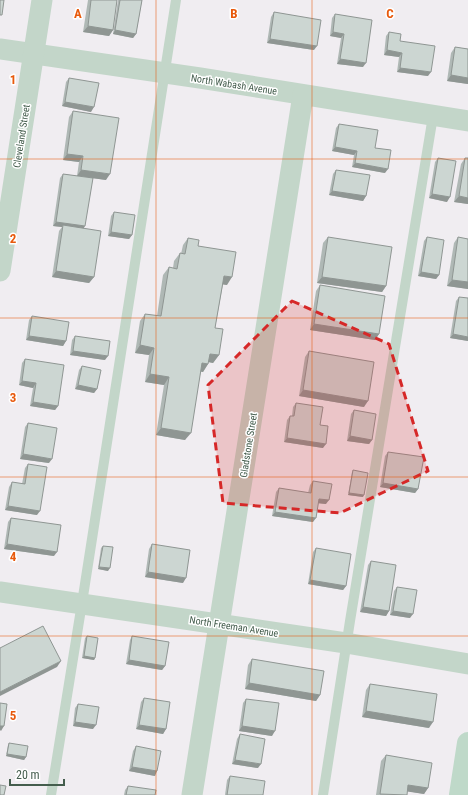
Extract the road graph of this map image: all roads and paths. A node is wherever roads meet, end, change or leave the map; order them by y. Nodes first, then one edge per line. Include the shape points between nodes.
1 (42, 0) edge
2 (176, 0) edge
3 (0, 49) edge
4 (33, 54) junction
5 (164, 73) junction
6 (303, 95) junction
7 (433, 116) junction
8 (468, 121) edge
9 (0, 271) edge
10 (0, 592) edge
11 (82, 603) junction
12 (220, 624) junction
13 (346, 643) junction
14 (468, 664) edge
15 (468, 743) edge
16 (51, 795) edge
17 (192, 795) edge
18 (323, 795) edge
19 (460, 795) edge

1 - 4 street, Cleveland Street
2 - 5 lane
3 - 4 street, North Wabash Avenue
4 - 5 street, North Wabash Avenue
4 - 9 street, Cleveland Street
5 - 6 street, North Wabash Avenue
5 - 11 lane
6 - 7 street, North Wabash Avenue
6 - 12 street, Gladstone Street
7 - 8 street, North Wabash Avenue
7 - 13 lane
10 - 11 street, North Freeman Avenue
11 - 12 street, North Freeman Avenue
11 - 16 lane
12 - 13 street, North Freeman Avenue
12 - 17 street, Gladstone Street
13 - 14 street, North Freeman Avenue
13 - 18 lane
15 - 19 main road

